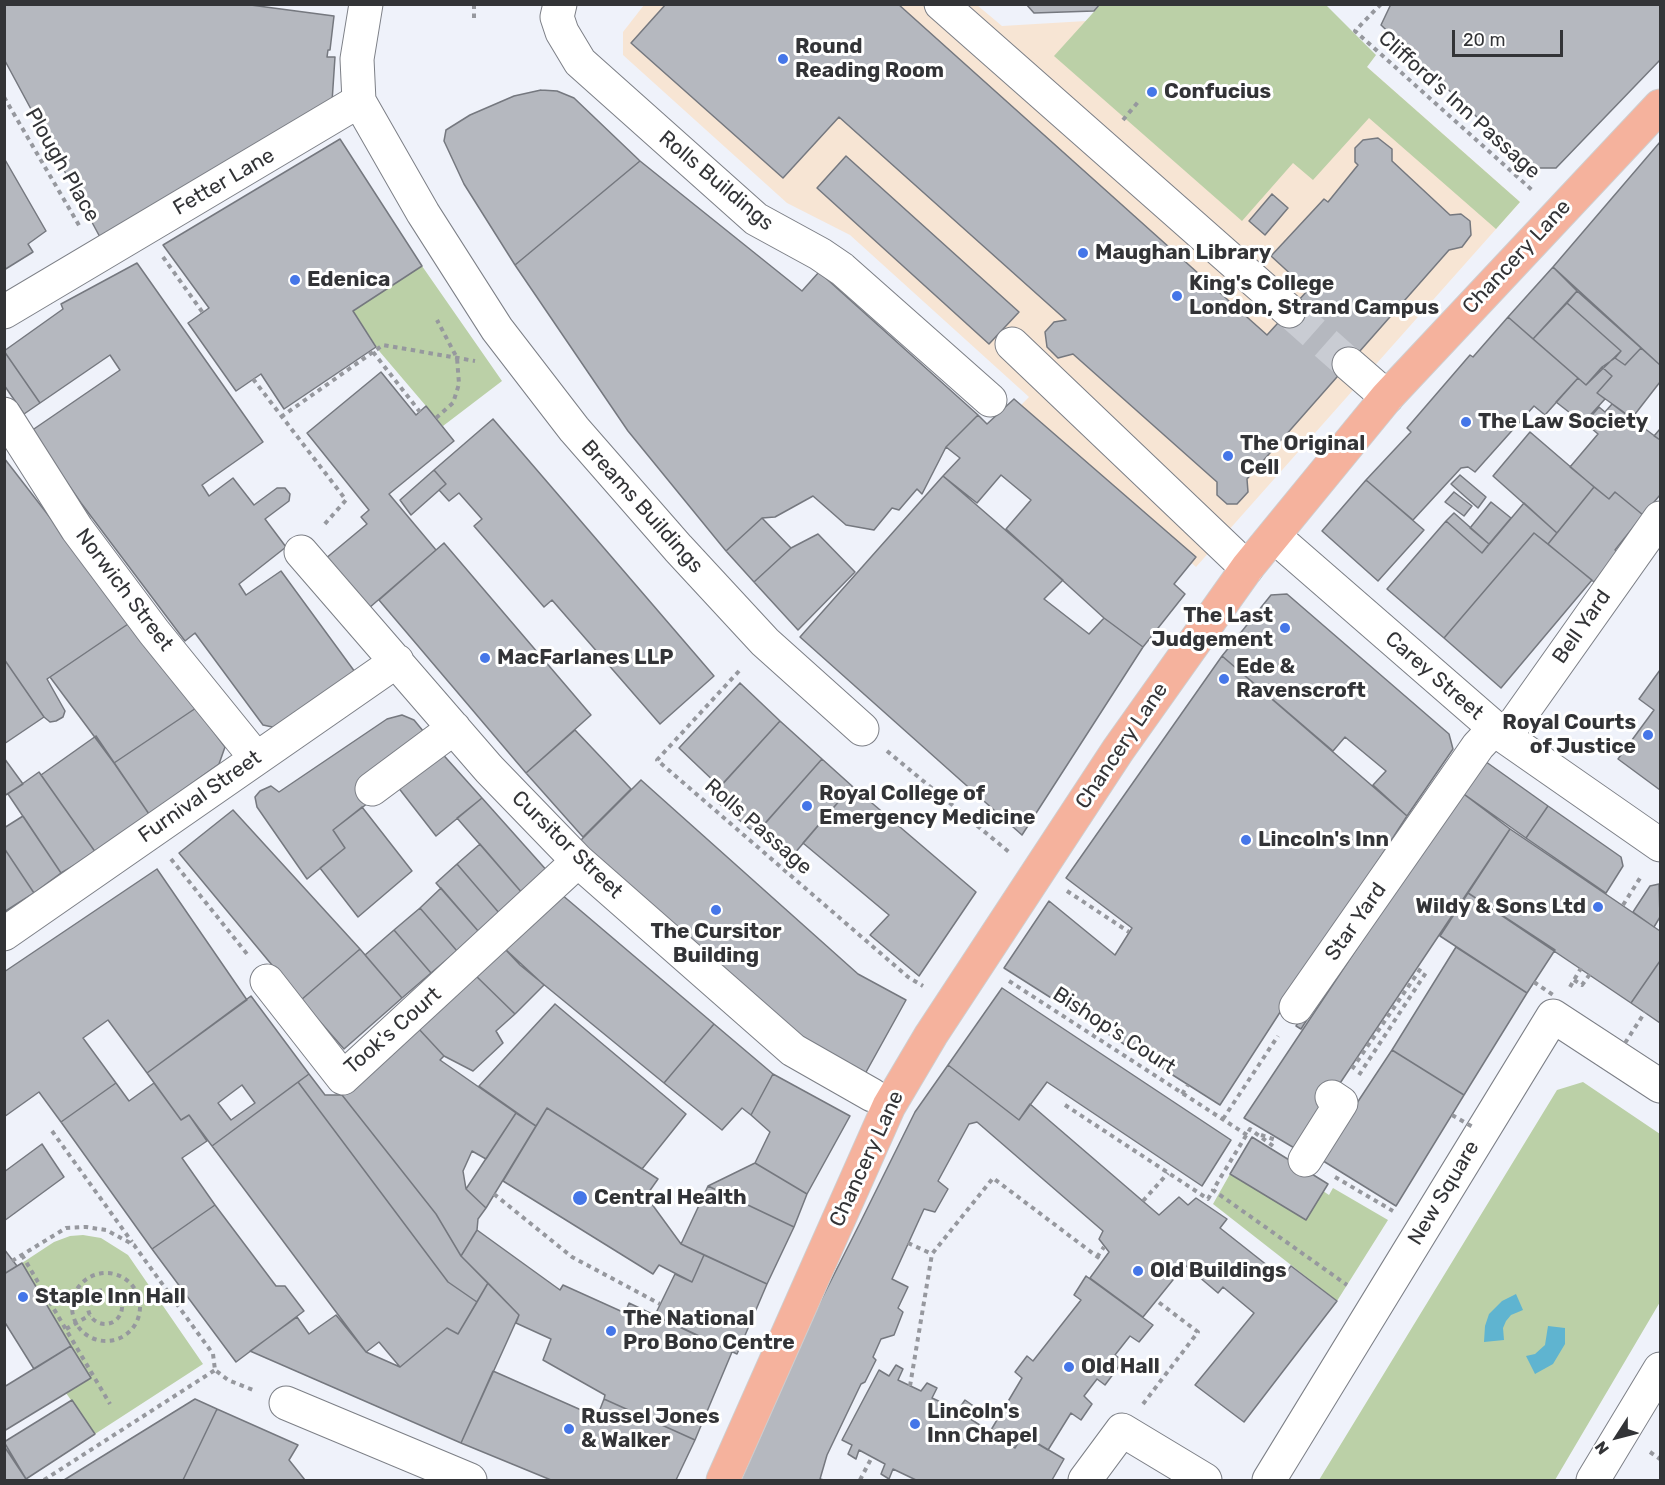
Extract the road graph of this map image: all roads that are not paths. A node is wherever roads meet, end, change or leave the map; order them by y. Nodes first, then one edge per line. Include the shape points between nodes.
1 (366, 4) edge
2 (560, 4) edge
3 (941, 4) edge
4 (359, 101) junction
5 (1660, 106) edge
6 (1289, 311) tunnel mouth
7 (4, 312) edge
8 (1012, 345) dead end
9 (1349, 364) tunnel mouth
10 (1387, 397) junction
11 (990, 400) dead end
12 (4, 414) edge
13 (1660, 518) edge
14 (1275, 537) junction
15 (301, 552) road end
16 (1247, 568) junction
17 (397, 661) junction
18 (454, 728) junction
19 (862, 729) road end
20 (1500, 733) junction
21 (256, 758) junction
22 (372, 789) dead end
23 (1654, 856) edge
24 (578, 861) junction
25 (4, 934) edge
26 (267, 981) road end
27 (1296, 1007) road end
28 (1660, 1086) edge
29 (872, 1095) dead end
30 (1337, 1100) road end
31 (1293, 1152) road end
32 (1660, 1369) edge
33 (286, 1403) dead end
34 (431, 1473) edge
35 (470, 1480) edge
36 (723, 1480) edge
37 (1085, 1480) edge
38 (1204, 1480) edge
39 (1269, 1480) edge
40 (1593, 1480) edge

1 - 4 street via 357,59
2 - 11 street, Rolls Buildings via 557,17 562,32 580,62 744,209 774,231 842,269
3 - 6 street
4 - 7 street, Fetter Lane
4 - 19 street, Breams Buildings via 423,213 497,329 574,429 765,642
5 - 10 main road, Chancery Lane
8 - 16 street
9 - 10 street
10 - 14 main road, Chancery Lane
12 - 21 street, Norwich Street via 77,529
13 - 20 street, Bell Yard
14 - 16 main road, Chancery Lane
14 - 20 street, Carey Street
15 - 17 street, Cursitor Street
16 - 36 main road, Chancery Lane via 1037,871 930,1035 889,1106
17 - 18 street, Cursitor Street
17 - 21 street, Furnival Street
18 - 22 street
18 - 24 street, Cursitor Street
20 - 23 street, Carey Street
20 - 27 street, Star Yard via 1478,746
21 - 25 street, Furnival Street
24 - 26 street, Took's Court via 343,1078
24 - 29 street, Cursitor Street via 793,1050
28 - 39 street, New Square via 1553,1016
30 - 31 street
32 - 40 street
33 - 34 street
34 - 35 street
37 - 38 street via 1122,1430

